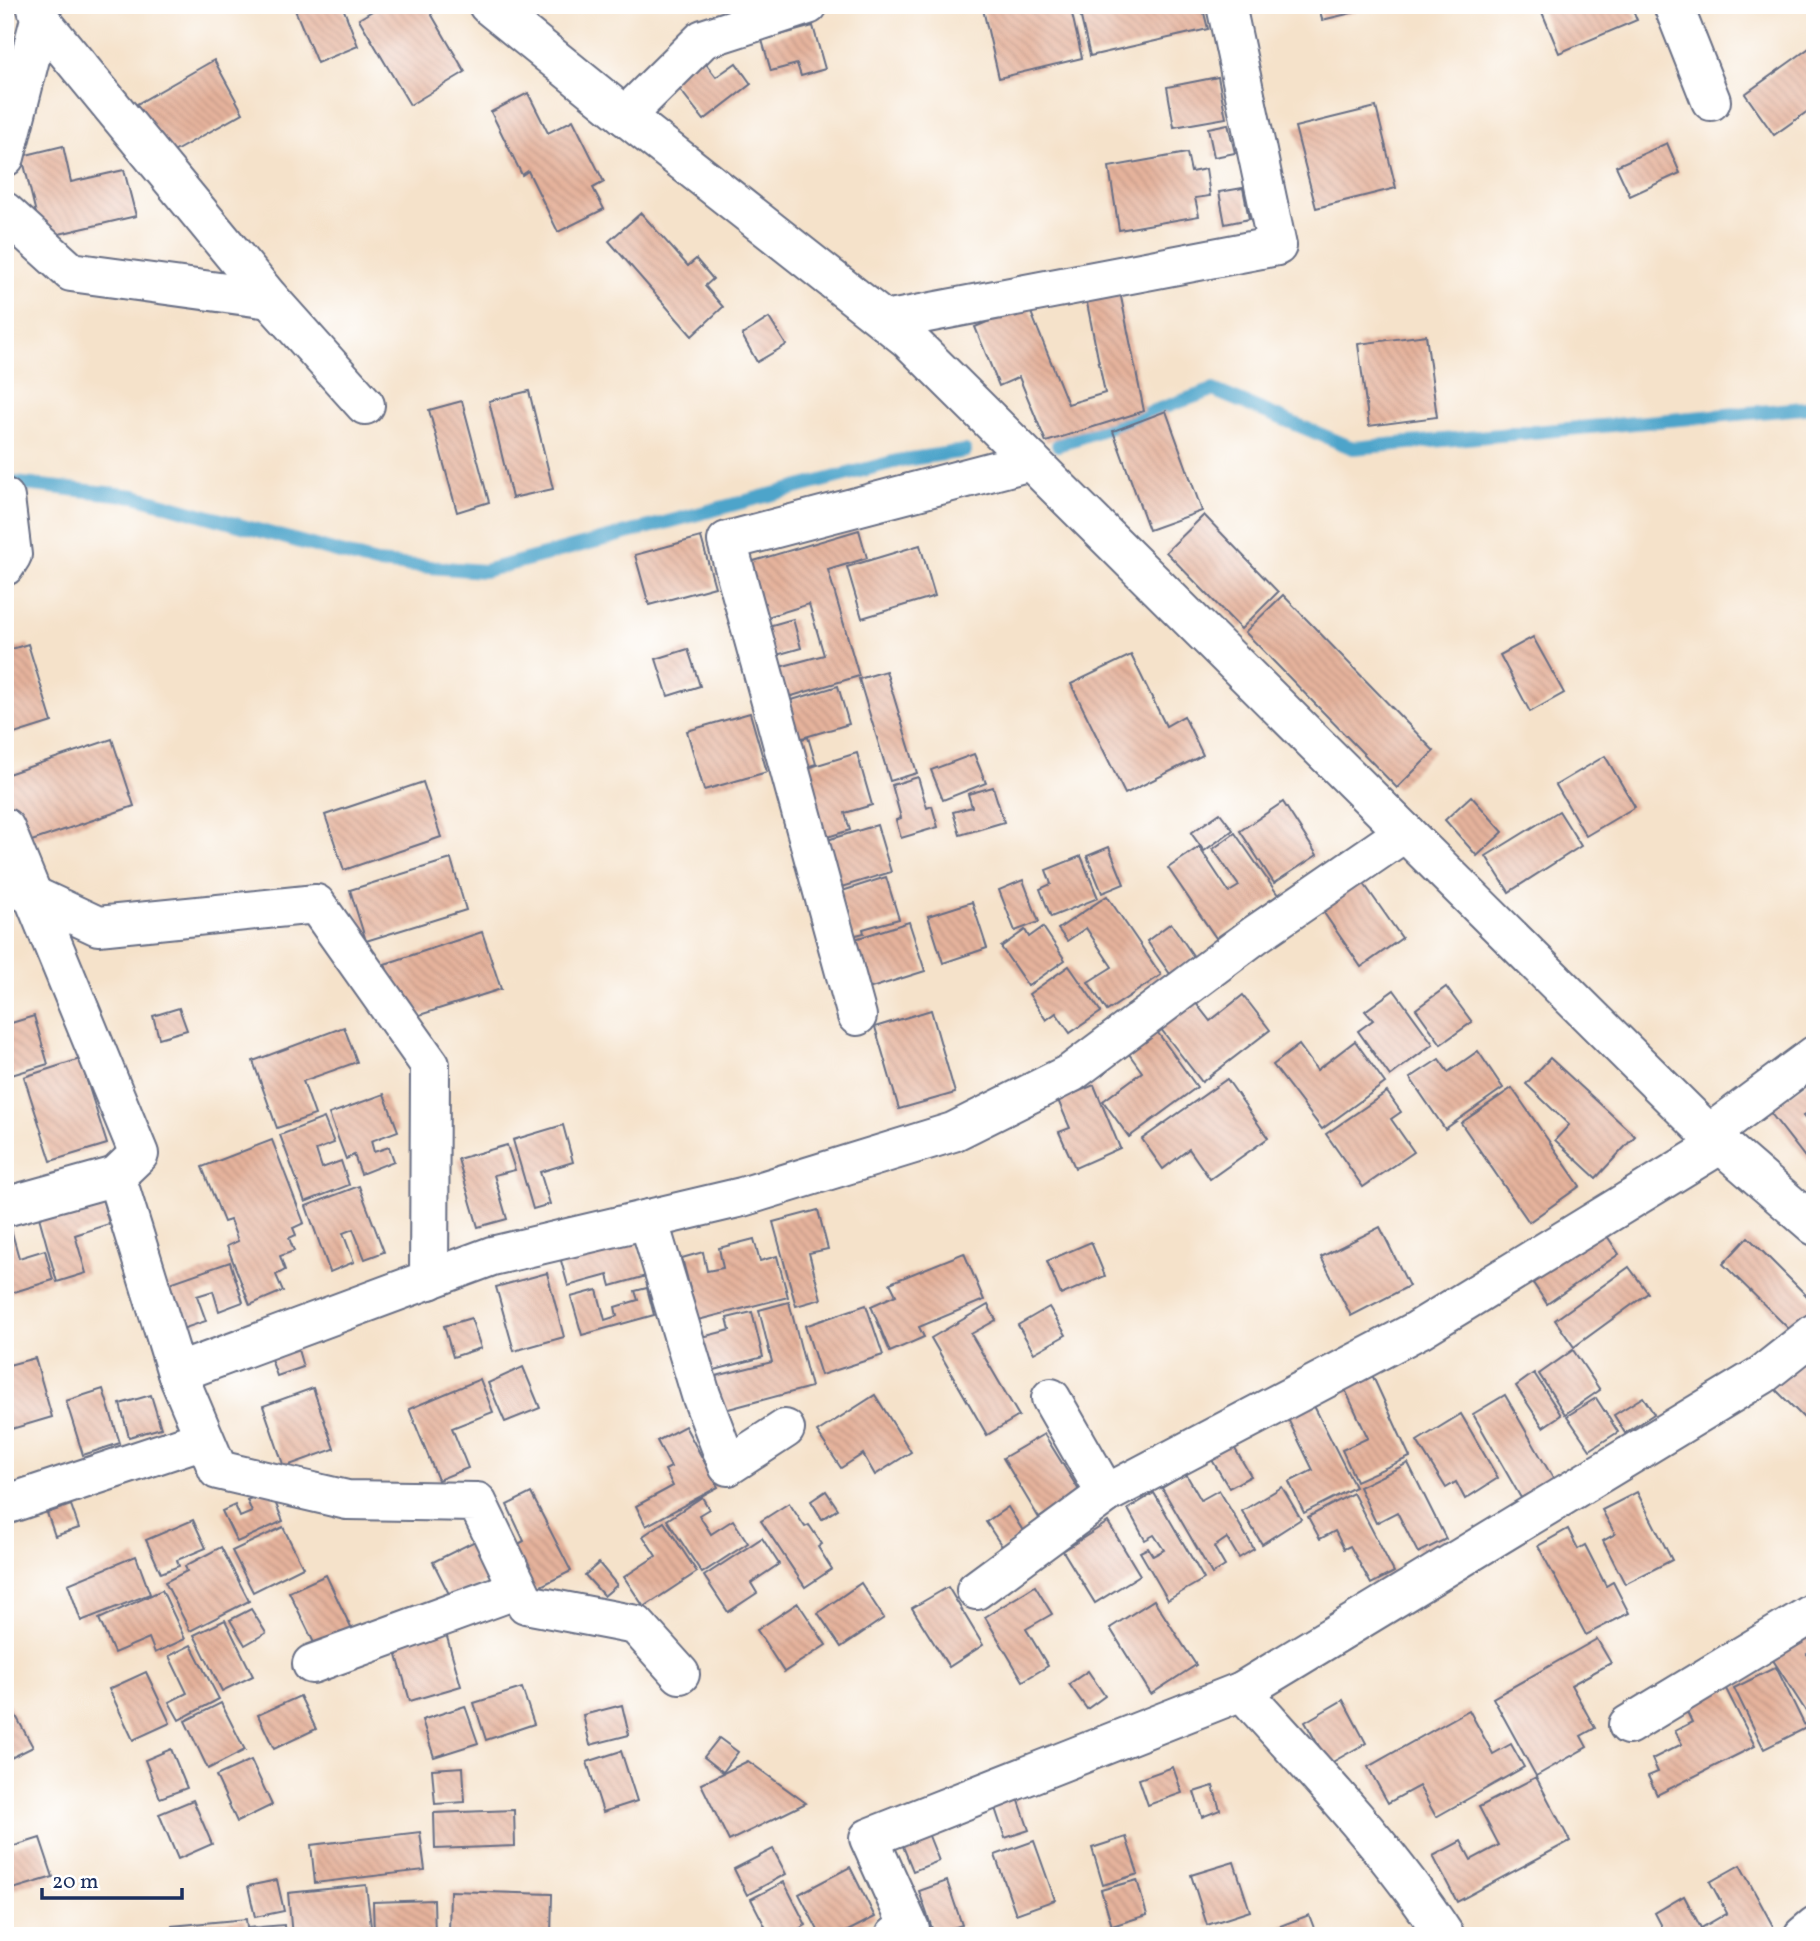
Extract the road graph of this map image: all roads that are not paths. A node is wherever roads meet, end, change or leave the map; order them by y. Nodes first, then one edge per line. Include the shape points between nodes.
1 (488, 5) edge
2 (808, 5) edge
3 (1226, 5) edge
4 (1673, 5) edge
5 (38, 12) edge
6 (1710, 100) dead end
7 (625, 116) junction
8 (5, 157) edge
9 (5, 212) edge
10 (270, 299) junction
11 (885, 321) junction
12 (365, 405) dead end
13 (1031, 461) junction
14 (5, 498) edge
15 (5, 566) edge
16 (5, 828) edge
17 (1405, 832) junction
18 (19, 889) edge
19 (857, 1016) dead end
20 (1815, 1055) edge
21 (1715, 1139) junction
22 (116, 1176) junction
23 (5, 1207) edge
24 (648, 1219) junction
25 (1815, 1226) edge
26 (429, 1280) junction
27 (1815, 1332) edge
28 (177, 1373) junction
29 (1051, 1398) dead end
30 (785, 1429) dead end
31 (204, 1439) junction
32 (1106, 1494) junction
33 (5, 1506) edge
34 (518, 1589) junction
35 (976, 1590) dead end
36 (1815, 1612) edge
37 (312, 1664) dead end
38 (680, 1674) dead end
39 (1242, 1691) junction
40 (1628, 1725) dead end
41 (1815, 1926) edge
42 (895, 1936) edge
43 (1445, 1936) edge
44 (1803, 1936) edge

1 - 7 street
2 - 7 street via 703,39
3 - 11 street via 1277,246
4 - 6 street
5 - 8 street
5 - 10 street
7 - 11 street
9 - 10 street via 71,272
10 - 12 street
11 - 13 street
13 - 17 street
13 - 19 street via 727,541
14 - 15 street via 12,555
16 - 18 street
17 - 21 street
17 - 24 street via 1255,935 1071,1073 953,1132 742,1197
18 - 22 street via 139,1154
18 - 26 street via 98,926 316,904 429,1065
20 - 21 street
21 - 25 street
21 - 32 street via 1418,1330
22 - 23 street
22 - 28 street
24 - 26 street via 492,1256
24 - 30 street via 701,1395 728,1466
26 - 28 street
27 - 39 street via 1762,1375
28 - 31 street
29 - 32 street
31 - 33 street
31 - 34 street via 218,1470 347,1500 477,1503
32 - 35 street
34 - 37 street
34 - 38 street via 526,1604 636,1625
36 - 40 street
39 - 42 street via 869,1838 910,1929
39 - 43 street via 1418,1893
41 - 44 street

